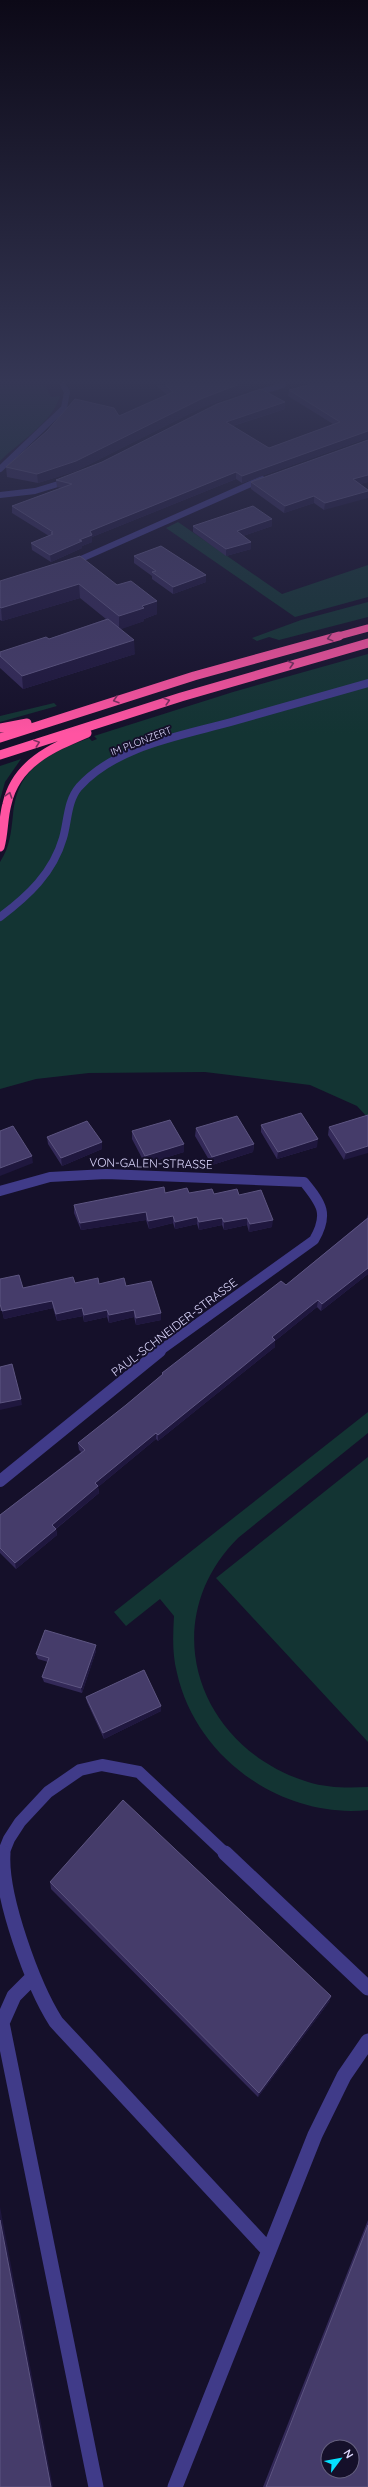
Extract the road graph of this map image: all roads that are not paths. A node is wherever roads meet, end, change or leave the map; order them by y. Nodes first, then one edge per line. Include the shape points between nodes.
1 (215, 501) edge
2 (64, 566) edge
3 (368, 628) edge
4 (368, 643) edge
5 (368, 683) edge
6 (83, 711) junction
7 (130, 713) junction
8 (0, 728) edge
9 (0, 738) edge
10 (0, 755) edge
11 (0, 847) edge
12 (0, 917) edge
13 (304, 1182) joint
14 (0, 1191) edge
15 (0, 1481) edge
16 (30, 1980) junction
17 (368, 1988) edge
18 (368, 2041) edge
19 (269, 2251) junction
20 (96, 2487) edge
21 (175, 2487) edge

1 - 2 street
3 -> 6 highway via 236,664
7 -> 4 highway
5 - 12 street, IM PLONZERT via 163,742 127,755 95,772 72,797 60,850 48,874 28,896
6 - 8 highway
6 - 9 highway
10 -> 7 highway
11 -> 7 highway via 11,790 30,762
13 - 14 street, VON-GALEN-STRASSE via 106,1174 50,1178
13 - 15 street, PAUL-SCHNEIDER-STRASSE via 318,1198 325,1213 322,1229 314,1240 161,1350
16 - 17 street via 20,1960 4,1911 2,1858 12,1834 40,1799 58,1782 96,1764 120,1765 139,1772
16 - 19 street via 56,2022
16 - 20 street via 14,1996 2,2023
18 - 19 street via 329,2103
19 - 21 street

